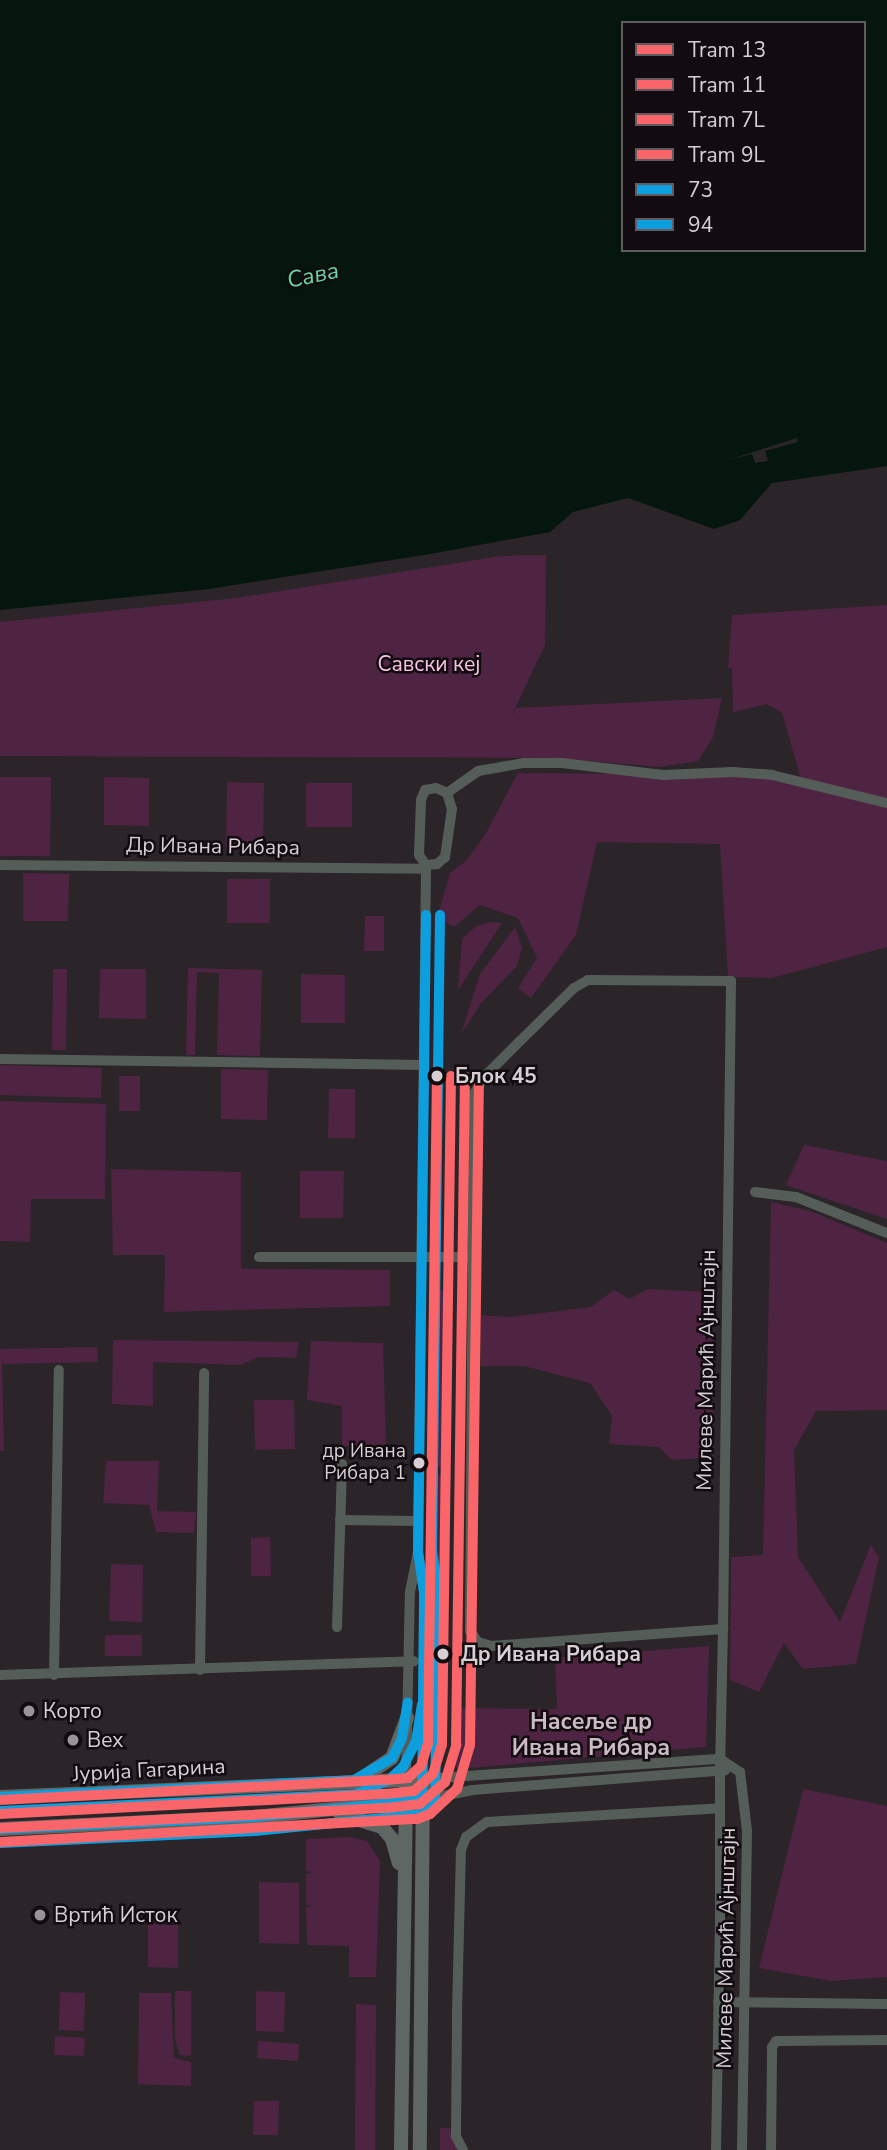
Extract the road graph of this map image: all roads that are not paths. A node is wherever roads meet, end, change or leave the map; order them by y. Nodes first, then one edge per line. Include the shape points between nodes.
1 (447, 793) junction
2 (887, 803) edge
3 (0, 865) edge
4 (426, 867) junction
5 (0, 1059) edge
6 (424, 1065) junction
7 (755, 1192) dead end
8 (887, 1233) edge
9 (259, 1256) dead end
10 (421, 1257) junction
11 (472, 1258) junction
12 (59, 1370) dead end
13 (204, 1373) dead end
14 (342, 1464) dead end
15 (341, 1520) junction
16 (418, 1521) junction
17 (418, 1552) junction
18 (337, 1628) dead end
19 (723, 1629) junction
20 (409, 1661) junction
21 (424, 1661) junction
22 (200, 1670) junction
23 (0, 1675) edge
24 (54, 1675) junction
25 (407, 1718) junction
26 (720, 1759) junction
27 (734, 1765) junction
28 (719, 1771) junction
29 (406, 1778) junction
30 (423, 1779) junction
31 (354, 1780) junction
32 (0, 1797) edge
33 (422, 1800) junction
34 (405, 1804) junction
35 (720, 1808) junction
36 (329, 1811) junction
37 (0, 1829) edge
38 (403, 1874) junction
39 (718, 2002) junction
40 (744, 2002) junction
41 (887, 2004) edge
42 (887, 2040) edge
43 (401, 2150) edge
44 (420, 2150) edge
45 (463, 2150) edge
46 (716, 2150) edge
47 (742, 2150) edge
48 (771, 2150) edge

1 - 2 street via 478,771 524,763 603,766 663,775 703,772 801,779
1 - 4 street via 452,809 445,857
1 - 4 street via 430,788 421,800 419,855
3 - 4 street, Др Ивана Рибара
4 - 6 street
5 - 6 street
6 - 10 street
7 - 8 street via 796,1197
9 - 10 street
10 - 11 street
10 - 16 street
11 - 19 street via 467,1614 473,1636 484,1645 498,1646
11 - 19 street, Милеве Марић Ајнштајн via 474,1094 483,1078 574,988 588,980 731,981
12 - 24 street
13 - 22 street
14 - 15 street
15 - 16 street
15 - 18 street
16 - 17 street
17 - 20 street via 410,1592
17 - 21 street via 424,1592
19 - 26 street, Милеве Марић Ајнштајн
20 - 21 street
20 - 22 street
20 - 25 street
21 - 30 street
22 - 24 street
23 - 24 street
25 - 29 street
25 - 31 main road via 400,1744 386,1765
26 - 27 street
26 - 28 street, Милеве Марић Ајнштајн
26 - 30 street, Јурија Гагарина
27 - 28 street
27 - 40 street, Милеве Марић Ајнштајн via 742,1778 747,1815
28 - 33 street via 473,1790
28 - 35 street, Милеве Марић Ајнштајн
29 - 30 main road, Јурија Гагарина
29 - 31 main road, Јурија Гагарина
29 - 34 main road
30 - 33 main road
31 - 32 main road, Јурија Гагарина
33 - 34 main road
33 - 44 main road
34 - 36 main road
34 - 38 main road
35 - 39 street, Милеве Марић Ајнштајн
35 - 45 street via 488,1822 470,1832 460,1850 456,2136
36 - 37 main road
36 - 38 main road via 382,1827 392,1839
38 - 43 main road
39 - 40 street
39 - 46 street, Милеве Марић Ајнштајн
40 - 41 street
40 - 47 street, Милеве Марић Ајнштајн
42 - 48 street via 776,2041 772,2047

